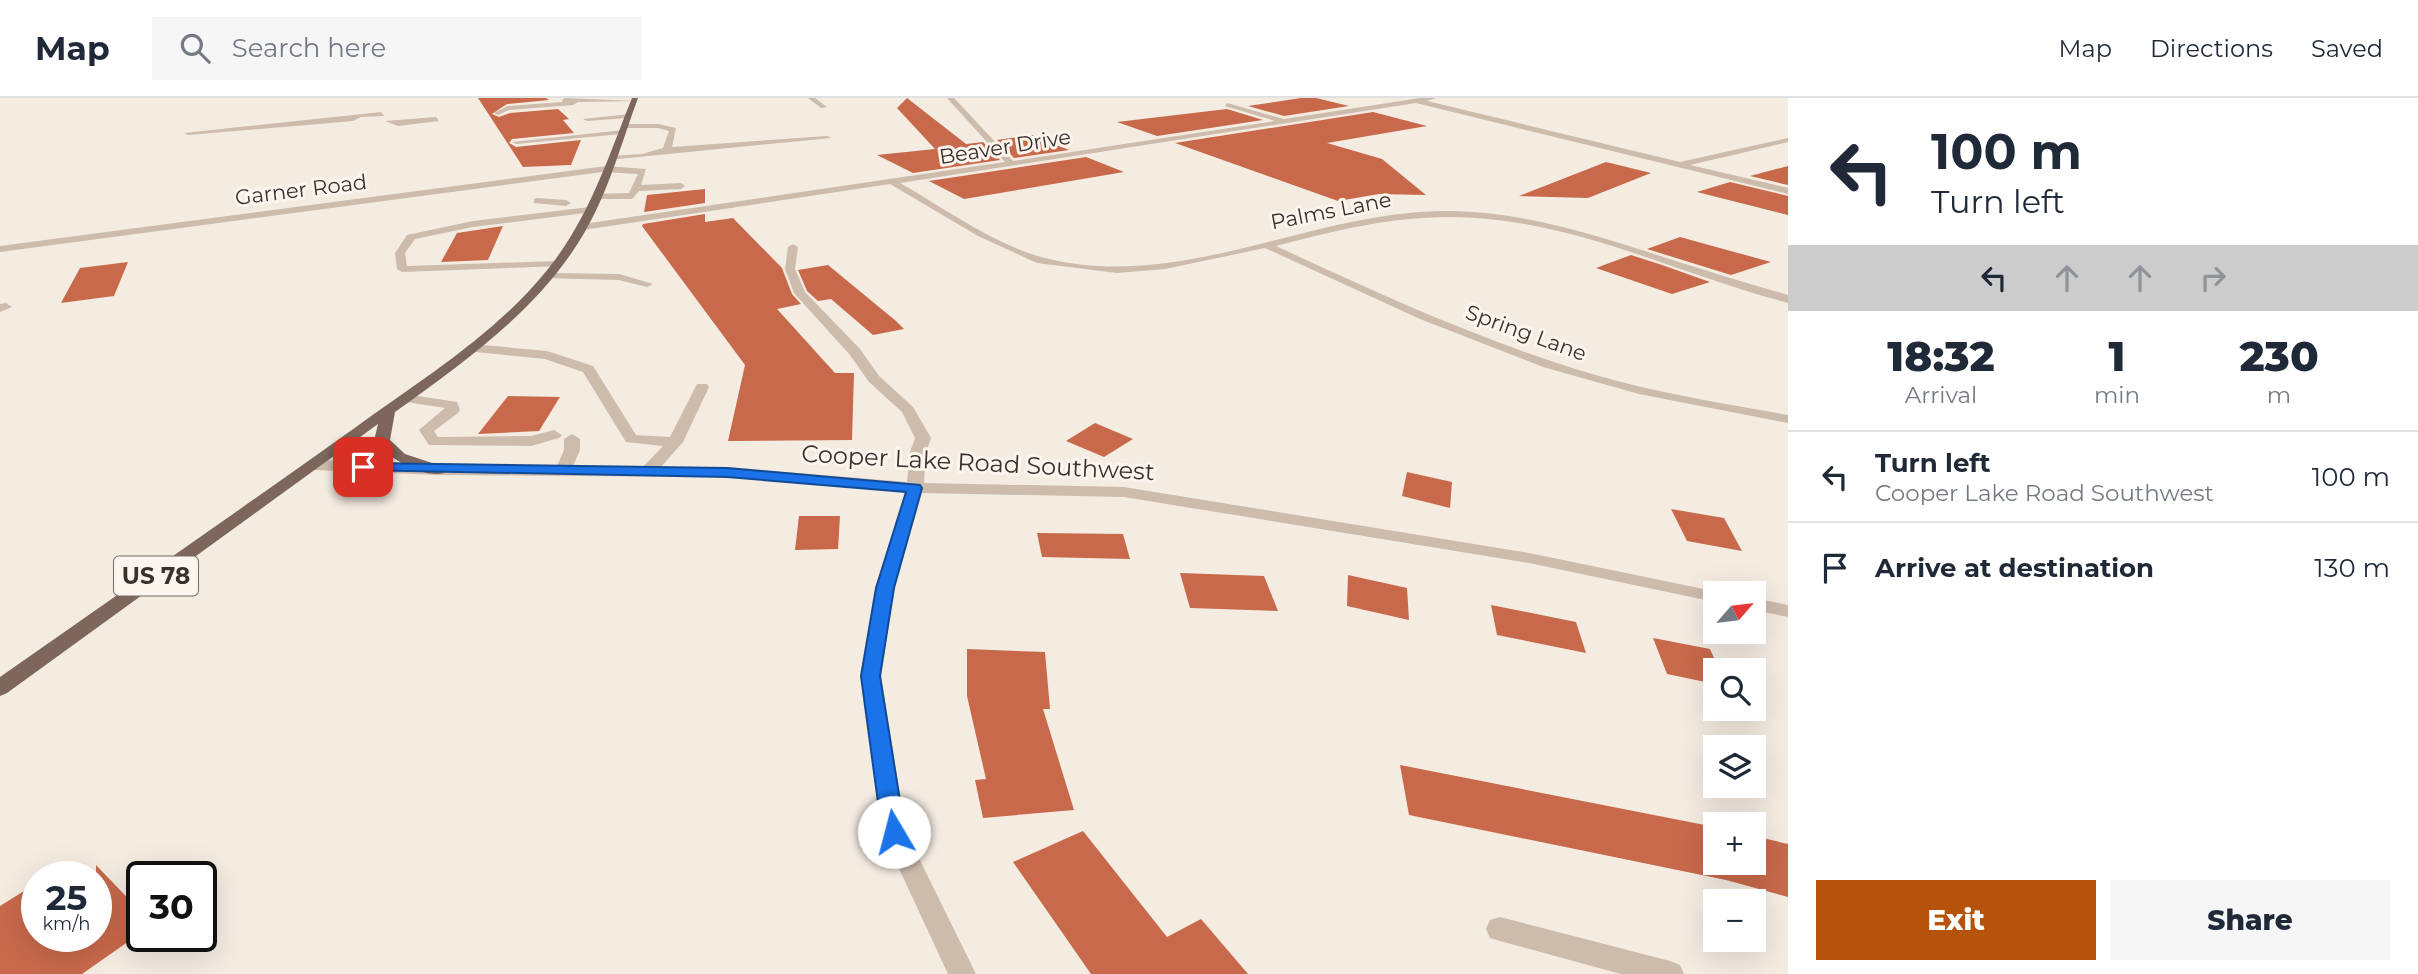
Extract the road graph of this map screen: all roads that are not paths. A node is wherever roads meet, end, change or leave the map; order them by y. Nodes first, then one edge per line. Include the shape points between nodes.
1 (555, 98) edge
2 (811, 98) edge
3 (950, 98) edge
4 (1405, 98) edge
5 (1433, 98) edge
6 (634, 100) edge
7 (1416, 101) junction
8 (575, 102) junction
9 (1227, 105) dead end
10 (823, 107) dead end
11 (404, 112) dead end
12 (498, 113) dead end
13 (381, 114) dead end
14 (436, 119) dead end
15 (587, 119) dead end
16 (1287, 122) junction
17 (624, 125) junction
18 (188, 133) dead end
19 (827, 138) dead end
20 (1788, 140) edge
21 (516, 142) dead end
22 (667, 150) junction
23 (611, 158) junction
24 (1011, 164) junction
25 (1678, 165) junction
26 (606, 170) junction
27 (892, 182) junction
28 (600, 185) junction
29 (612, 185) dead end
30 (625, 185) dead end
31 (636, 186) junction
32 (681, 186) dead end
33 (1788, 191) edge
34 (424, 193) junction
35 (537, 201) dead end
36 (430, 205) dead end
37 (589, 211) junction
38 (537, 225) dead end
39 (61, 241) junction
40 (1264, 244) junction
41 (793, 247) dead end
42 (0, 249) edge
43 (43, 254) dead end
44 (558, 264) junction
45 (548, 276) junction
46 (647, 284) dead end
47 (1788, 299) edge
48 (471, 348) junction
49 (702, 387) dead end
50 (405, 398) junction
51 (388, 410) junction
52 (1788, 419) edge
53 (554, 435) dead end
54 (572, 439) dead end
55 (676, 442) junction
56 (313, 465) junction
57 (438, 470) junction
58 (563, 471) junction
59 (648, 471) junction
60 (915, 488) junction
61 (1703, 594) edge
62 (1766, 606) edge
63 (1788, 611) edge
64 (4, 682) edge
65 (1500, 929) dead end
66 (962, 974) edge
67 (1670, 974) edge

1 - 8 street
2 - 10 street
3 - 24 street
4 - 7 street
5 - 7 street, Beaver Drive
6 - 8 street
6 - 17 main road, US 78
7 - 16 street, Beaver Drive
7 - 25 street
8 - 12 street via 508,108
9 - 16 street
11 - 14 street via 389,121
13 - 18 street
15 - 17 street
16 - 24 street, Beaver Drive
17 - 21 street
17 - 22 street via 677,129
17 - 23 main road, US 78
19 - 22 street
20 - 25 street
22 - 23 street
23 - 26 main road, US 78
24 - 27 street, Beaver Drive
25 - 33 street
26 - 28 main road, US 78
26 - 31 street, Garner Road via 643,171
26 - 34 street, Garner Road
27 - 37 street, Beaver Drive
27 - 40 street, Palms Lane via 1038,260 1083,268 1153,268
28 - 29 street
28 - 37 main road, US 78
30 - 31 street
31 - 32 street
31 - 37 street via 632,196
34 - 36 street via 423,200
34 - 39 street, Garner Road
35 - 37 street
37 - 38 street
37 - 44 main road, US 78
37 - 44 street via 473,223 411,237 400,253 402,269
39 - 42 street, Garner Road
39 - 43 street
40 - 47 street, Palms Lane via 1402,216 1487,216 1573,233
40 - 52 street, Spring Lane via 1518,353 1660,395
41 - 60 street via 790,269 800,293 874,379 908,410 923,438
44 - 45 main road, US 78
45 - 46 street via 619,277
45 - 48 main road, US 78
48 - 50 main road, US 78
48 - 55 street via 547,355 588,369 631,439
49 - 55 street
50 - 51 main road, US 78
50 - 53 street via 452,405 453,410 425,430 434,442 531,441
51 - 56 main road, US 78
51 - 57 main road via 382,441 399,457
54 - 58 street
55 - 59 street
56 - 57 street, Cooper Lake Road Southwest
56 - 64 main road, US 78
57 - 58 street, Cooper Lake Road Southwest
58 - 59 street, Cooper Lake Road Southwest
59 - 60 street, Cooper Lake Road Southwest via 727,472
60 - 61 street, Cooper Lake Road Southwest via 1124,492 1503,553
60 - 66 street via 885,588 871,676 894,832
62 - 63 street
65 - 67 street

